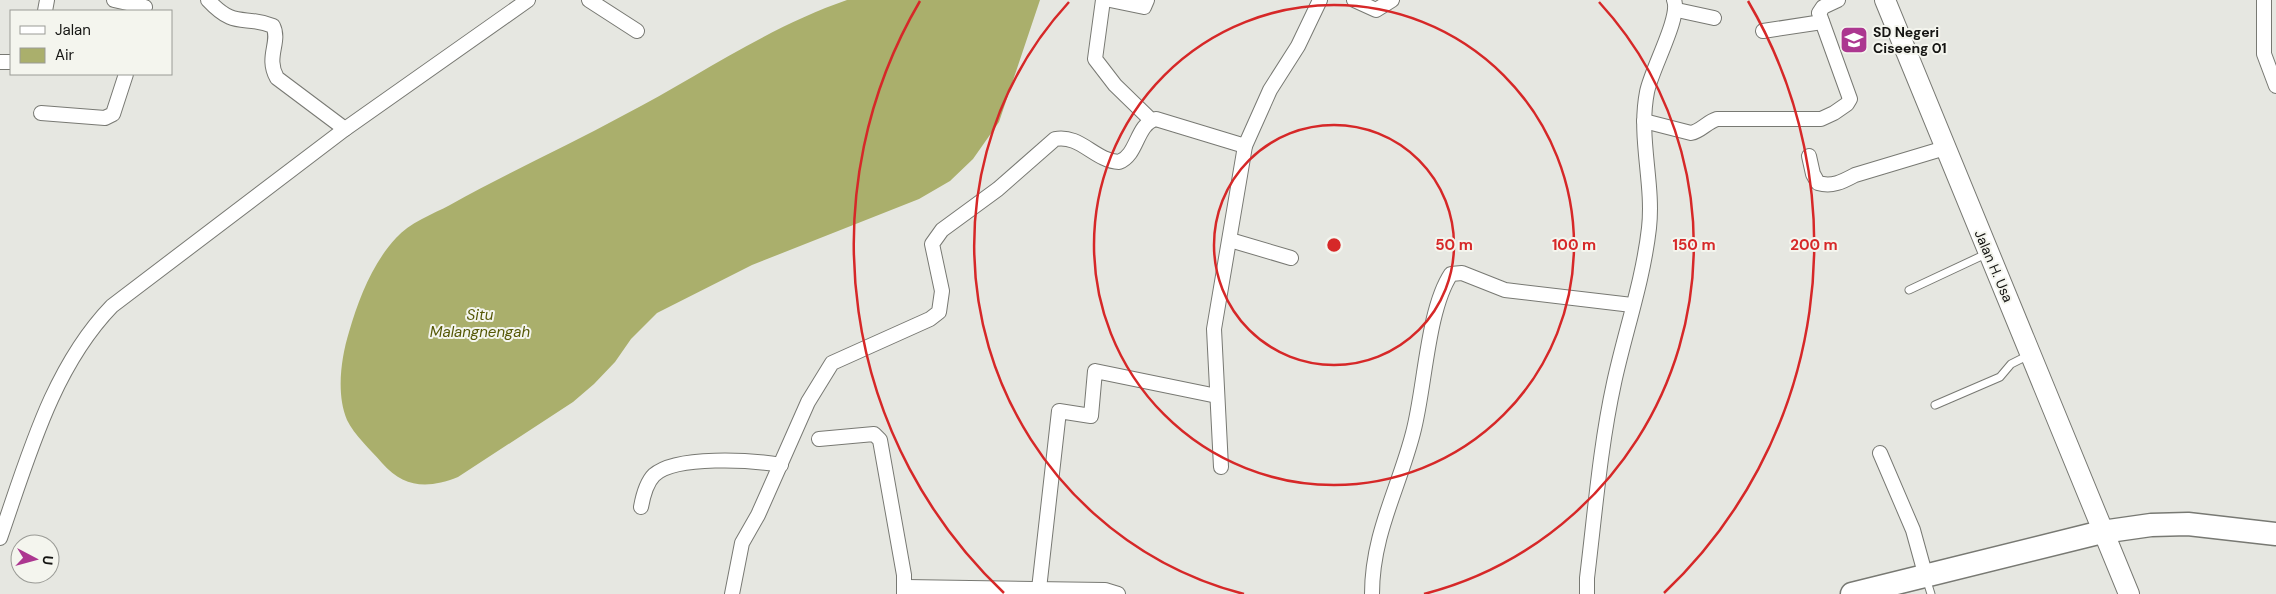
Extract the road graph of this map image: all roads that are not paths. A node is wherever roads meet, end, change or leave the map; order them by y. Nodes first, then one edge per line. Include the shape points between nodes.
1 (114, 0) edge
2 (208, 0) edge
3 (528, 0) edge
4 (589, 0) edge
5 (1103, 0) edge
6 (1110, 0) edge
7 (1147, 0) edge
8 (1320, 0) edge
9 (1354, 0) edge
10 (1392, 0) edge
11 (1838, 0) edge
12 (1885, 0) edge
13 (2264, 0) edge
14 (1675, 5) edge
15 (146, 6) edge
16 (1714, 18) dead end
17 (1822, 22) junction
18 (637, 31) dead end
19 (1763, 31) dead end
20 (126, 75) edge
21 (2276, 86) edge
22 (41, 113) dead end
23 (1151, 120) junction
24 (1644, 121) junction
25 (345, 129) junction
26 (1245, 146) junction
27 (1945, 148) junction
28 (1809, 156) dead end
29 (1230, 240) junction
30 (1988, 253) junction
31 (1291, 258) dead end
32 (1909, 290) dead end
33 (1632, 305) junction
34 (2032, 354) junction
35 (1217, 396) junction
36 (1935, 405) dead end
37 (820, 439) dead end
38 (1880, 453) dead end
39 (781, 465) junction
40 (1221, 467) dead end
41 (641, 507) dead end
42 (2102, 532) junction
43 (2276, 534) edge
44 (0, 538) edge
45 (1929, 586) edge
46 (1039, 589) junction
47 (905, 591) edge
48 (732, 594) edge
49 (1118, 594) edge
50 (1372, 594) edge
51 (1587, 594) edge
52 (1852, 594) edge
53 (2128, 594) edge

1 - 15 street
2 - 25 street via 223,14 238,21 273,26 271,66 277,78
3 - 25 street
4 - 18 street
5 - 23 street via 1095,59 1115,85
6 - 7 street via 1144,6
8 - 26 street via 1298,46 1270,90
9 - 10 street via 1376,10
11 - 17 street via 1820,10
12 - 27 street, Jalan H. Usa
13 - 21 street via 2264,54
14 - 16 street
14 - 24 street via 1646,93
17 - 19 street
17 - 24 street via 1850,99 1828,117 1806,120 1717,119 1698,132 1690,133
20 - 22 street via 113,114 105,118
23 - 26 street
23 - 39 street via 1129,156 1119,162 1104,159 1065,137 1055,139 998,189 942,230 932,244 942,291 939,312 832,363 808,402
24 - 33 street via 1649,227
25 - 44 street via 112,306 93,326 68,366 36,434
26 - 29 street
27 - 28 street via 1827,186 1818,182 1813,174
27 - 30 street, Jalan H. Usa
29 - 31 street
29 - 35 street via 1214,329
30 - 32 lane
30 - 34 street, Jalan H. Usa
33 - 50 street via 1505,290 1462,273 1451,274 1438,304 1414,432 1382,522
33 - 51 street via 1613,384
34 - 36 lane via 2011,364 2000,377
34 - 42 street, Jalan H. Usa
35 - 40 street
35 - 46 street via 1095,371 1092,416 1059,411
37 - 47 street via 874,434 880,440
38 - 45 street via 1912,530
39 - 41 street via 756,461 705,461 665,468 654,475 647,486
39 - 48 street via 742,543
42 - 43 main road via 2188,524
42 - 45 main road
42 - 53 street, Jalan H. Usa
45 - 52 main road
46 - 47 street
46 - 49 street via 1105,590

